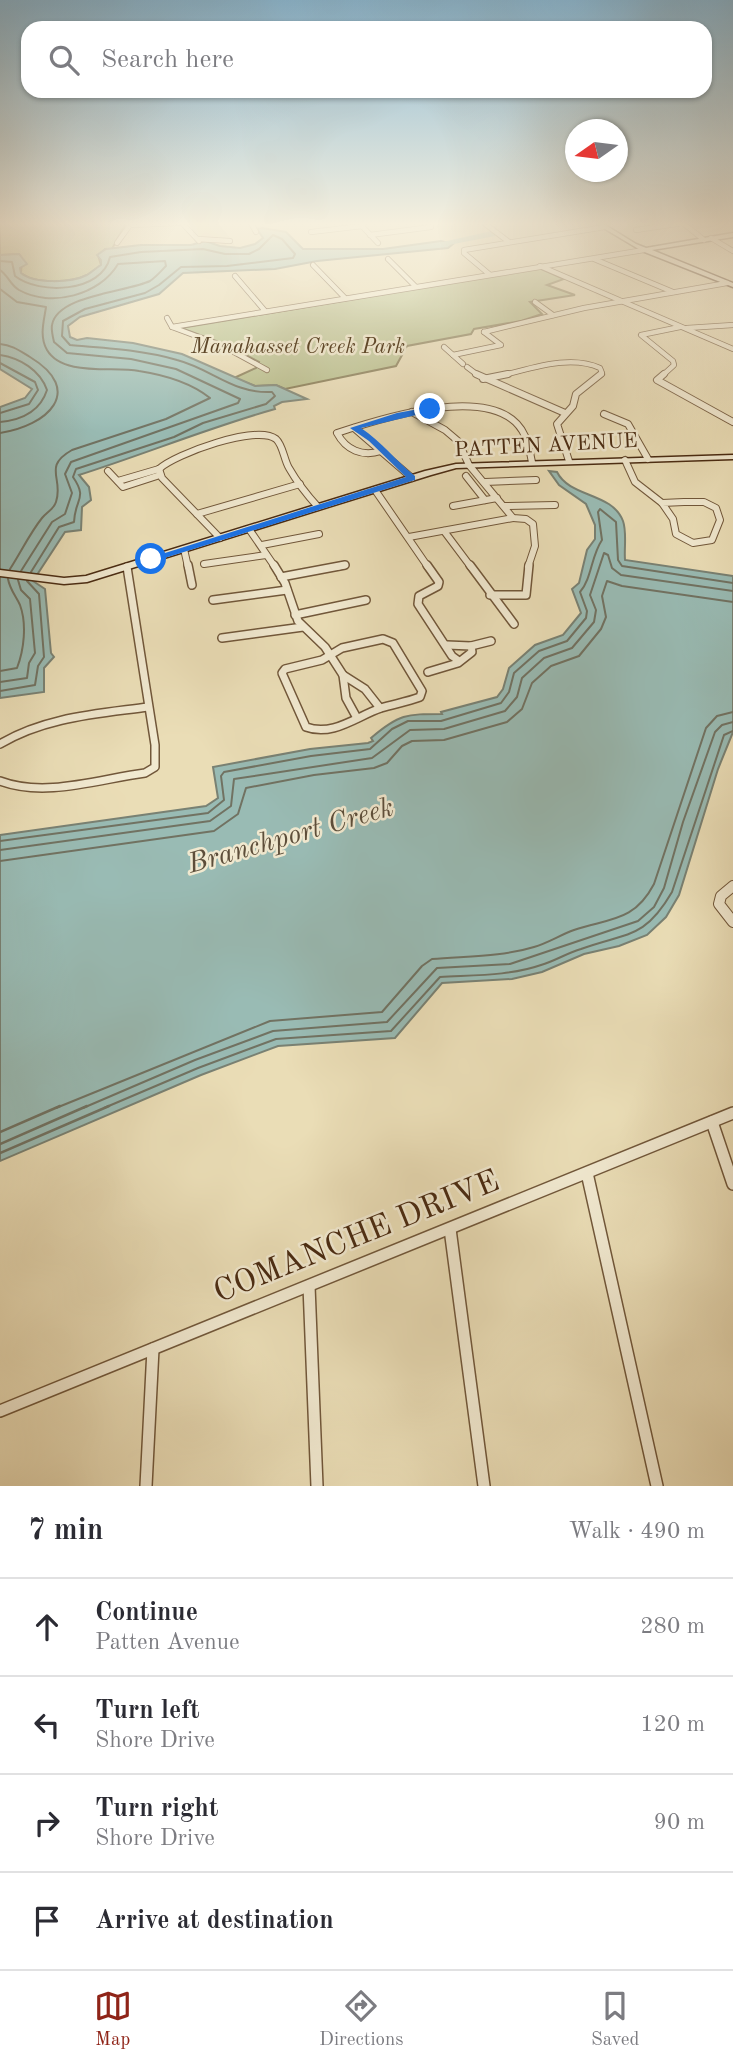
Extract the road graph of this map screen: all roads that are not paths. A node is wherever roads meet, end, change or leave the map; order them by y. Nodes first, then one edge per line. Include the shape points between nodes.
1 (249, 292) edge
2 (340, 292) edge
3 (378, 292) edge
4 (600, 292) edge
5 (672, 292) edge
6 (345, 298) junction
7 (535, 302) dead end
8 (622, 302) junction
9 (265, 311) junction
10 (553, 315) junction
11 (167, 318) dead end
12 (733, 325) edge
13 (172, 327) junction
14 (683, 328) junction
15 (444, 346) dead end
16 (733, 349) edge
17 (453, 355) junction
18 (267, 370) dead end
19 (483, 379) junction
20 (412, 412) junction
21 (565, 413) junction
22 (604, 414) dead end
23 (733, 422) edge
24 (354, 428) junction
25 (381, 451) junction
26 (733, 457) edge
27 (648, 459) junction
28 (625, 460) junction
29 (569, 461) junction
30 (532, 462) junction
31 (469, 466) junction
32 (108, 471) dead end
33 (160, 472) junction
34 (466, 476) dead end
35 (412, 478) junction
36 (536, 480) dead end
37 (485, 482) junction
38 (300, 484) junction
39 (375, 490) junction
40 (497, 498) junction
41 (485, 500) junction
42 (662, 503) junction
43 (555, 505) dead end
44 (453, 506) dead end
45 (504, 506) junction
46 (318, 507) junction
47 (197, 514) junction
48 (513, 517) junction
49 (248, 529) junction
50 (444, 531) junction
51 (320, 534) dead end
52 (409, 537) junction
53 (220, 538) junction
54 (262, 545) junction
55 (184, 549) junction
56 (266, 555) junction
57 (204, 564) dead end
58 (345, 565) dead end
59 (127, 567) junction
60 (0, 573) edge
61 (281, 577) junction
62 (192, 585) dead end
63 (287, 590) junction
64 (490, 595) junction
65 (213, 600) dead end
66 (366, 600) dead end
67 (295, 615) junction
68 (514, 624) dead end
69 (303, 626) junction
70 (222, 638) dead end
71 (491, 642) dead end
72 (447, 645) junction
73 (471, 646) junction
74 (330, 655) junction
75 (459, 661) junction
76 (428, 672) dead end
77 (343, 675) junction
78 (148, 708) junction
79 (380, 708) junction
80 (357, 718) junction
81 (0, 744) edge
82 (0, 781) edge
83 (733, 886) edge
84 (733, 922) edge
85 (733, 1113) edge
86 (712, 1122) junction
87 (587, 1173) junction
88 (733, 1184) edge
89 (450, 1228) junction
90 (309, 1286) junction
91 (153, 1349) junction
92 (0, 1411) edge
93 (146, 1486) edge
94 (317, 1486) edge
95 (484, 1486) edge
96 (657, 1486) edge

1 - 9 street
2 - 6 street
3 - 6 street
4 - 8 street
5 - 8 street
6 - 9 street
7 - 10 street
8 - 10 street
8 - 14 street
9 - 13 street
10 - 17 street via 484,332 501,345
11 - 13 street
12 - 14 street
13 - 18 street via 223,346
14 - 16 street
14 - 23 street via 641,335 673,361 657,380
15 - 17 street
17 - 19 street
19 - 21 street
19 - 21 street via 572,362 600,368 602,373 576,394
20 - 24 street
20 - 30 street via 469,406 501,412 527,436
20 - 31 street via 453,436
21 - 29 street via 556,426
22 - 27 street via 632,426
24 - 25 street
24 - 25 street via 337,436 359,454
25 - 35 street
26 - 27 street, PATTEN AVENUE
27 - 28 street, PATTEN AVENUE
28 - 29 street, PATTEN AVENUE
28 - 42 street via 635,482
29 - 30 street, PATTEN AVENUE
30 - 31 street, PATTEN AVENUE
31 - 35 street, PATTEN AVENUE
31 - 37 street
32 - 33 street via 123,486
33 - 38 street via 167,460 246,436 268,434 277,440
33 - 47 street
34 - 41 street
35 - 39 street, PATTEN AVENUE
36 - 37 street
37 - 40 street
38 - 46 street
38 - 47 street
39 - 46 street, PATTEN AVENUE
39 - 52 street
40 - 41 street
40 - 45 street
41 - 44 street
42 - 42 street via 682,539 698,543 714,538 720,516 714,506
43 - 45 street
45 - 48 street
46 - 49 street, PATTEN AVENUE
47 - 53 street
48 - 50 street
48 - 64 street via 533,524 535,546 527,570 527,594
49 - 53 street, PATTEN AVENUE
49 - 54 street
50 - 52 street
50 - 64 street
51 - 54 street
52 - 72 street via 439,582 419,596 418,604
53 - 55 street, PATTEN AVENUE
54 - 56 street
55 - 59 street, PATTEN AVENUE
55 - 62 street
56 - 57 street
56 - 61 street
58 - 61 street
59 - 60 street, PATTEN AVENUE via 83,580
59 - 78 street
61 - 63 street
63 - 65 street
63 - 67 street
64 - 68 street
66 - 67 street
67 - 69 street
69 - 70 street
69 - 74 street
71 - 73 street
72 - 73 street
72 - 75 street
73 - 75 street via 469,656
74 - 77 street
74 - 79 street via 366,642 383,639 393,643 423,694
74 - 80 street via 282,673 310,730 332,728
75 - 76 street
77 - 79 street via 365,688
77 - 80 street via 346,698
78 - 81 street via 50,724
78 - 82 street via 157,764 152,771 30,788
79 - 80 street
83 - 84 street via 719,904
85 - 86 street, COMANCHE DRIVE
86 - 87 street, COMANCHE DRIVE
86 - 88 street
87 - 89 street, COMANCHE DRIVE
87 - 96 street
89 - 90 street, COMANCHE DRIVE
89 - 95 street
90 - 91 street, COMANCHE DRIVE
90 - 94 street
91 - 92 street, COMANCHE DRIVE
91 - 93 street

